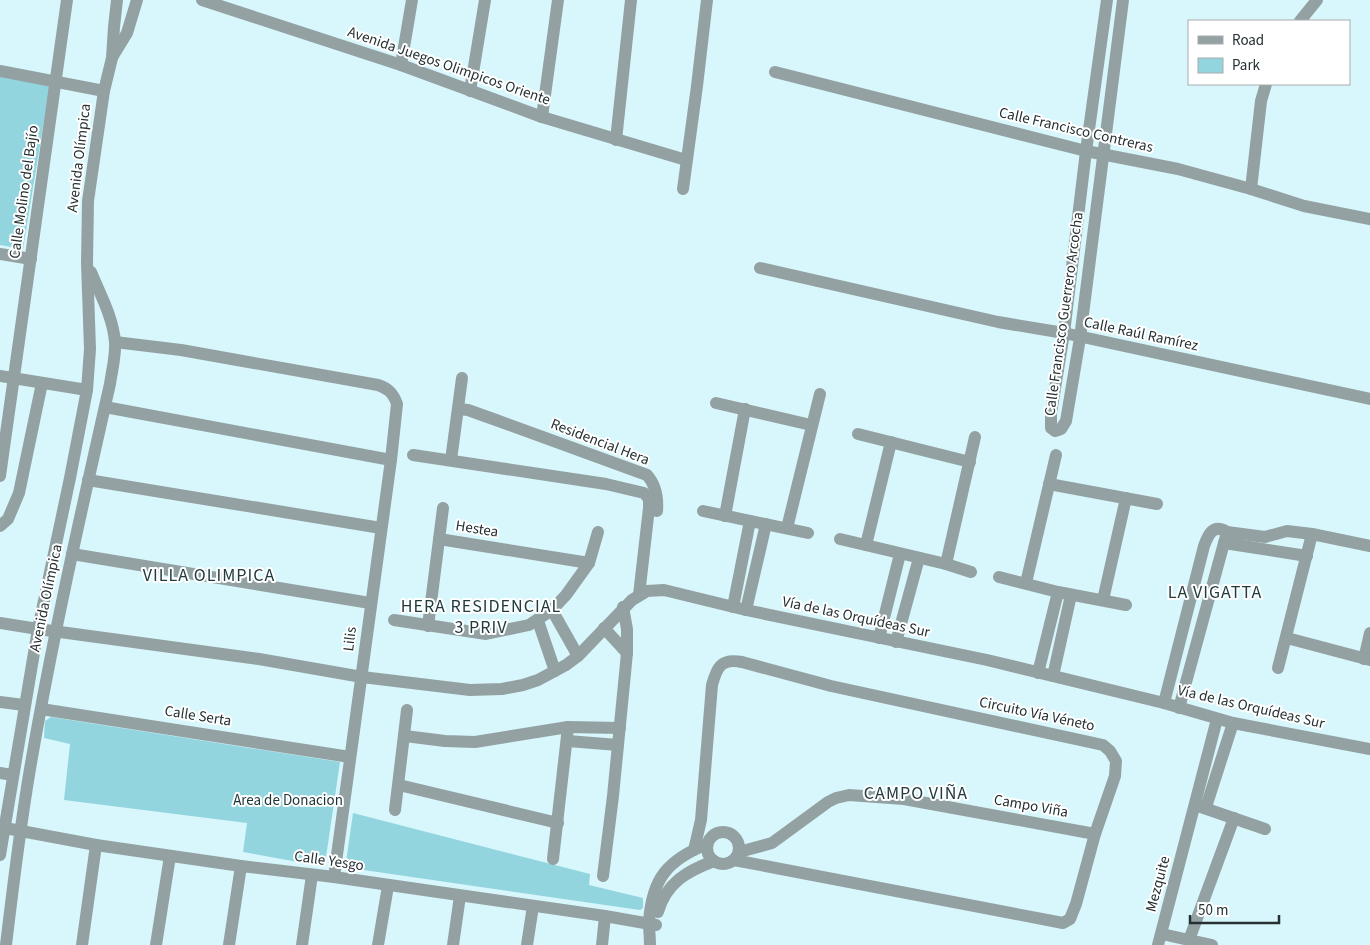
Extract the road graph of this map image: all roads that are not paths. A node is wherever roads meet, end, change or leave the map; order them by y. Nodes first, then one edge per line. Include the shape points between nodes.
1 (67, 0) edge
2 (117, 0) edge
3 (137, 0) edge
4 (412, 0) edge
5 (485, 0) edge
6 (558, 0) edge
7 (631, 0) edge
8 (706, 0) edge
9 (1107, 0) edge
10 (1123, 0) edge
11 (1317, 0) edge
12 (207, 1) edge
13 (1301, 20) edge
14 (112, 58) junction
15 (401, 65) junction
16 (0, 72) edge
17 (775, 72) dead end
18 (55, 81) junction
19 (1266, 85) edge
20 (104, 90) junction
21 (470, 91) junction
22 (542, 117) junction
23 (616, 140) junction
24 (1086, 151) junction
25 (1102, 155) junction
26 (686, 160) junction
27 (683, 189) dead end
28 (1251, 189) junction
29 (1370, 219) edge
30 (0, 254) edge
31 (31, 259) junction
32 (87, 263) junction
33 (760, 268) dead end
34 (1064, 333) junction
35 (1080, 338) junction
36 (115, 342) junction
37 (0, 376) edge
38 (15, 378) junction
39 (462, 378) dead end
40 (42, 383) junction
41 (87, 390) junction
42 (820, 394) dead end
43 (1370, 398) edge
44 (716, 403) dead end
45 (104, 407) junction
46 (458, 409) junction
47 (745, 409) junction
48 (811, 425) junction
49 (858, 434) dead end
50 (975, 437) dead end
51 (891, 442) junction
52 (413, 455) dead end
53 (1056, 455) dead end
54 (391, 460) junction
55 (451, 460) junction
56 (970, 462) junction
57 (612, 463) junction
58 (0, 476) edge
59 (88, 480) junction
60 (606, 484) junction
61 (1049, 484) junction
62 (1126, 498) junction
63 (1157, 504) dead end
64 (443, 508) dead end
65 (653, 508) junction
66 (703, 511) dead end
67 (725, 516) junction
68 (750, 521) junction
69 (766, 524) junction
70 (0, 526) edge
71 (381, 528) junction
72 (787, 528) junction
73 (598, 532) dead end
74 (808, 533) dead end
75 (1312, 534) junction
76 (1225, 538) junction
77 (439, 539) junction
78 (840, 539) dead end
79 (866, 545) junction
80 (1370, 546) edge
81 (72, 554) junction
82 (900, 554) junction
83 (1307, 556) junction
84 (918, 558) junction
85 (589, 563) junction
86 (946, 564) junction
87 (971, 572) dead end
88 (999, 577) dead end
89 (1026, 583) junction
90 (1058, 592) junction
91 (643, 593) junction
92 (1071, 595) junction
93 (1103, 600) junction
94 (370, 603) junction
95 (1126, 605) dead end
96 (623, 607) junction
97 (733, 607) junction
98 (552, 610) junction
99 (746, 610) junction
100 (394, 620) dead end
101 (538, 621) junction
102 (0, 623) edge
103 (428, 626) junction
104 (604, 628) junction
105 (38, 629) junction
106 (55, 632) junction
107 (1370, 633) edge
108 (879, 638) junction
109 (1287, 638) junction
110 (896, 642) junction
111 (627, 653) junction
112 (578, 656) junction
113 (1367, 660) edge
114 (1278, 668) dead end
115 (555, 672) junction
116 (1038, 673) junction
117 (1053, 676) junction
118 (362, 677) junction
119 (0, 702) edge
120 (1164, 704) junction
121 (24, 705) junction
122 (1179, 708) junction
123 (41, 709) junction
124 (408, 710) dead end
125 (1218, 719) junction
126 (1233, 723) junction
127 (568, 727) junction
128 (620, 728) junction
129 (405, 736) junction
130 (568, 741) junction
131 (618, 745) junction
132 (1370, 750) edge
133 (350, 757) junction
134 (6, 774) edge
135 (399, 785) junction
136 (1201, 806) junction
137 (395, 810) dead end
138 (1234, 818) junction
139 (558, 823) junction
140 (4, 828) junction
141 (1265, 829) dead end
142 (20, 831) junction
143 (1095, 834) junction
144 (707, 844) junction
145 (96, 845) junction
146 (0, 850) edge
147 (694, 850) junction
148 (0, 855) edge
149 (170, 856) junction
150 (737, 856) junction
151 (553, 859) dead end
152 (714, 861) junction
153 (241, 866) junction
154 (312, 875) junction
155 (603, 876) dead end
156 (334, 878) junction
157 (388, 886) junction
158 (460, 896) junction
159 (532, 906) junction
160 (605, 916) junction
161 (652, 924) junction
162 (1160, 939) edge
163 (1189, 940) junction
164 (651, 944) edge
165 (6, 945) edge
166 (82, 945) edge
167 (156, 945) edge
168 (229, 945) edge
169 (302, 945) edge
170 (378, 945) edge
171 (453, 945) edge
172 (527, 945) edge
173 (602, 945) edge
174 (1212, 945) edge

1 - 18 street, Calle Molino del Bajío
2 - 14 street, Avenida Olímpica
3 - 14 street, Avenida Olímpica via 127,33
4 - 15 street
5 - 21 street
6 - 22 street
7 - 23 street
8 - 26 street
9 - 24 street, Calle Francisco Guerrero Arcocha
10 - 25 street, Calle Francisco Guerrero Arcocha
11 - 13 street
12 - 15 street, Avenida Juegos Olimpicos Oriente
14 - 20 street, Avenida Olímpica
15 - 21 street, Avenida Juegos Olimpicos Oriente
16 - 18 street
17 - 24 street, Calle Francisco Contreras
18 - 20 street
18 - 31 street, Calle Molino del Bajío
19 - 28 street
20 - 32 street, Avenida Olímpica via 88,201
21 - 22 street, Avenida Juegos Olimpicos Oriente
22 - 23 street, Avenida Juegos Olimpicos Oriente
23 - 26 street, Avenida Juegos Olimpicos Oriente
24 - 25 street, Calle Francisco Contreras
24 - 34 street, Calle Francisco Guerrero Arcocha
25 - 28 street, Calle Francisco Contreras via 1178,169
25 - 35 street, Calle Francisco Guerrero Arcocha
26 - 27 street
28 - 29 street, Calle Francisco Contreras via 1304,206
30 - 31 street
31 - 38 street, Calle Molino del Bajío
32 - 36 street, Avenida Olímpica via 108,312
32 - 41 street, Avenida Olímpica via 90,349
33 - 34 street, Calle Raúl Ramírez via 998,322
34 - 35 street, Calle Raúl Ramírez
34 - 35 street, Calle Francisco Guerrero Arcocha via 1050,422 1054,431 1061,429 1066,421
35 - 43 street, Calle Raúl Ramírez
36 - 45 street, Avenida Olímpica
36 - 54 street, Lilis via 181,350 378,385 390,391 397,404
37 - 38 street
38 - 40 street
38 - 58 street, Calle Molino del Bajío
39 - 46 street
40 - 41 street
40 - 70 street via 19,493 8,519
41 - 105 street, Avenida Olímpica
42 - 48 street
44 - 47 street
45 - 54 street
45 - 59 street, Avenida Olímpica
46 - 55 street
46 - 57 street, Residencial Hera
47 - 48 street
47 - 67 street
48 - 72 street
49 - 51 street
50 - 56 street
51 - 56 street
51 - 79 street
52 - 55 street
53 - 61 street
54 - 71 street, Lilis
55 - 60 street
56 - 86 street
57 - 60 street
57 - 65 street, Residencial Hera via 649,477 656,493
59 - 71 street
59 - 81 street, Avenida Olímpica
60 - 65 street via 642,491
61 - 62 street
61 - 89 street
62 - 63 street
62 - 93 street
64 - 77 street
65 - 91 street, Residencial Hera
66 - 67 street
67 - 68 street
68 - 69 street
68 - 97 street
69 - 72 street
69 - 99 street
71 - 94 street, Lilis
72 - 74 street
73 - 85 street
75 - 76 street via 1287,531 1265,537
75 - 80 street
75 - 83 street
76 - 83 street
76 - 120 street via 1222,530 1208,534
76 - 122 street
77 - 85 street, Hestea
77 - 103 street, Hestea
78 - 79 street
79 - 82 street
81 - 94 street
81 - 106 street, Avenida Olímpica
82 - 84 street
82 - 108 street
83 - 109 street
84 - 86 street
84 - 110 street
85 - 98 street
86 - 87 street
88 - 89 street
89 - 90 street
90 - 92 street
90 - 116 street
91 - 96 street
91 - 97 street, Vía de las Orquídeas Sur via 664,590
92 - 93 street
92 - 117 street
93 - 95 street
94 - 118 street, Lilis
96 - 104 street
96 - 111 street
97 - 99 street, Vía de las Orquídeas Sur
98 - 101 street
98 - 112 street
99 - 108 street, Vía de las Orquídeas Sur
100 - 103 street
101 - 103 street via 486,634
101 - 115 street
102 - 105 street
104 - 111 street
104 - 112 street
105 - 106 street
105 - 121 street, Avenida Olímpica
106 - 118 street via 259,659
106 - 123 street, Avenida Olímpica
107 - 113 street
108 - 110 street, Vía de las Orquídeas Sur
109 - 113 street
109 - 114 street
110 - 116 street, Vía de las Orquídeas Sur
111 - 128 street
112 - 115 street
115 - 118 street via 523,685 470,690
116 - 117 street, Vía de las Orquídeas Sur
117 - 120 street, Vía de las Orquídeas Sur
118 - 133 street, Lilis
119 - 121 street
120 - 122 street, Vía de las Orquídeas Sur
121 - 134 street, Avenida Olímpica
122 - 125 street, Vía de las Orquídeas Sur
123 - 133 street, Calle Serta
123 - 142 street, Avenida Olímpica
124 - 129 street
125 - 126 street, Vía de las Orquídeas Sur
125 - 136 street, Mezquite
126 - 132 street, Vía de las Orquídeas Sur
126 - 136 street, Mezquite
127 - 128 street
127 - 129 street via 476,742
127 - 130 street
128 - 131 street
129 - 135 street
130 - 131 street
130 - 139 street
131 - 155 street
133 - 156 street, Lilis
134 - 140 street, Avenida Olímpica
135 - 137 street
135 - 139 street
136 - 138 street
136 - 162 street, Mezquite
138 - 141 street
138 - 163 street
139 - 151 street
140 - 142 street, Calle Yesgo
140 - 146 street, Avenida Olímpica
142 - 145 street, Calle Yesgo
142 - 165 street, Avenida Olímpica
143 - 147 street, Circuito Vía Véneto via 1117,767 1114,757 1103,745 831,686 733,660 719,667 712,685 701,820
143 - 150 street, Campo Viña via 904,800 849,795 828,802 772,843
143 - 150 street, Circuito Vía Véneto via 1076,904 1068,921 1060,924
144 - 147 street
144 - 150 street via 716,833 728,832 737,840
144 - 152 street via 708,854
145 - 149 street, Calle Yesgo
145 - 166 street
146 - 148 street, Avenida Olímpica
147 - 161 street via 675,860 662,875 655,893
149 - 153 street, Calle Yesgo
149 - 167 street
150 - 152 street via 724,864
152 - 161 street via 696,868 670,887
153 - 154 street, Calle Yesgo
153 - 168 street
154 - 156 street, Calle Yesgo
154 - 169 street
156 - 157 street, Calle Yesgo
157 - 158 street, Calle Yesgo
157 - 170 street
158 - 159 street, Calle Yesgo
158 - 171 street
159 - 160 street, Calle Yesgo
159 - 172 street
160 - 161 street, Calle Yesgo
160 - 173 street
161 - 164 street
162 - 163 street, Mezquite
163 - 174 street, Mezquite

